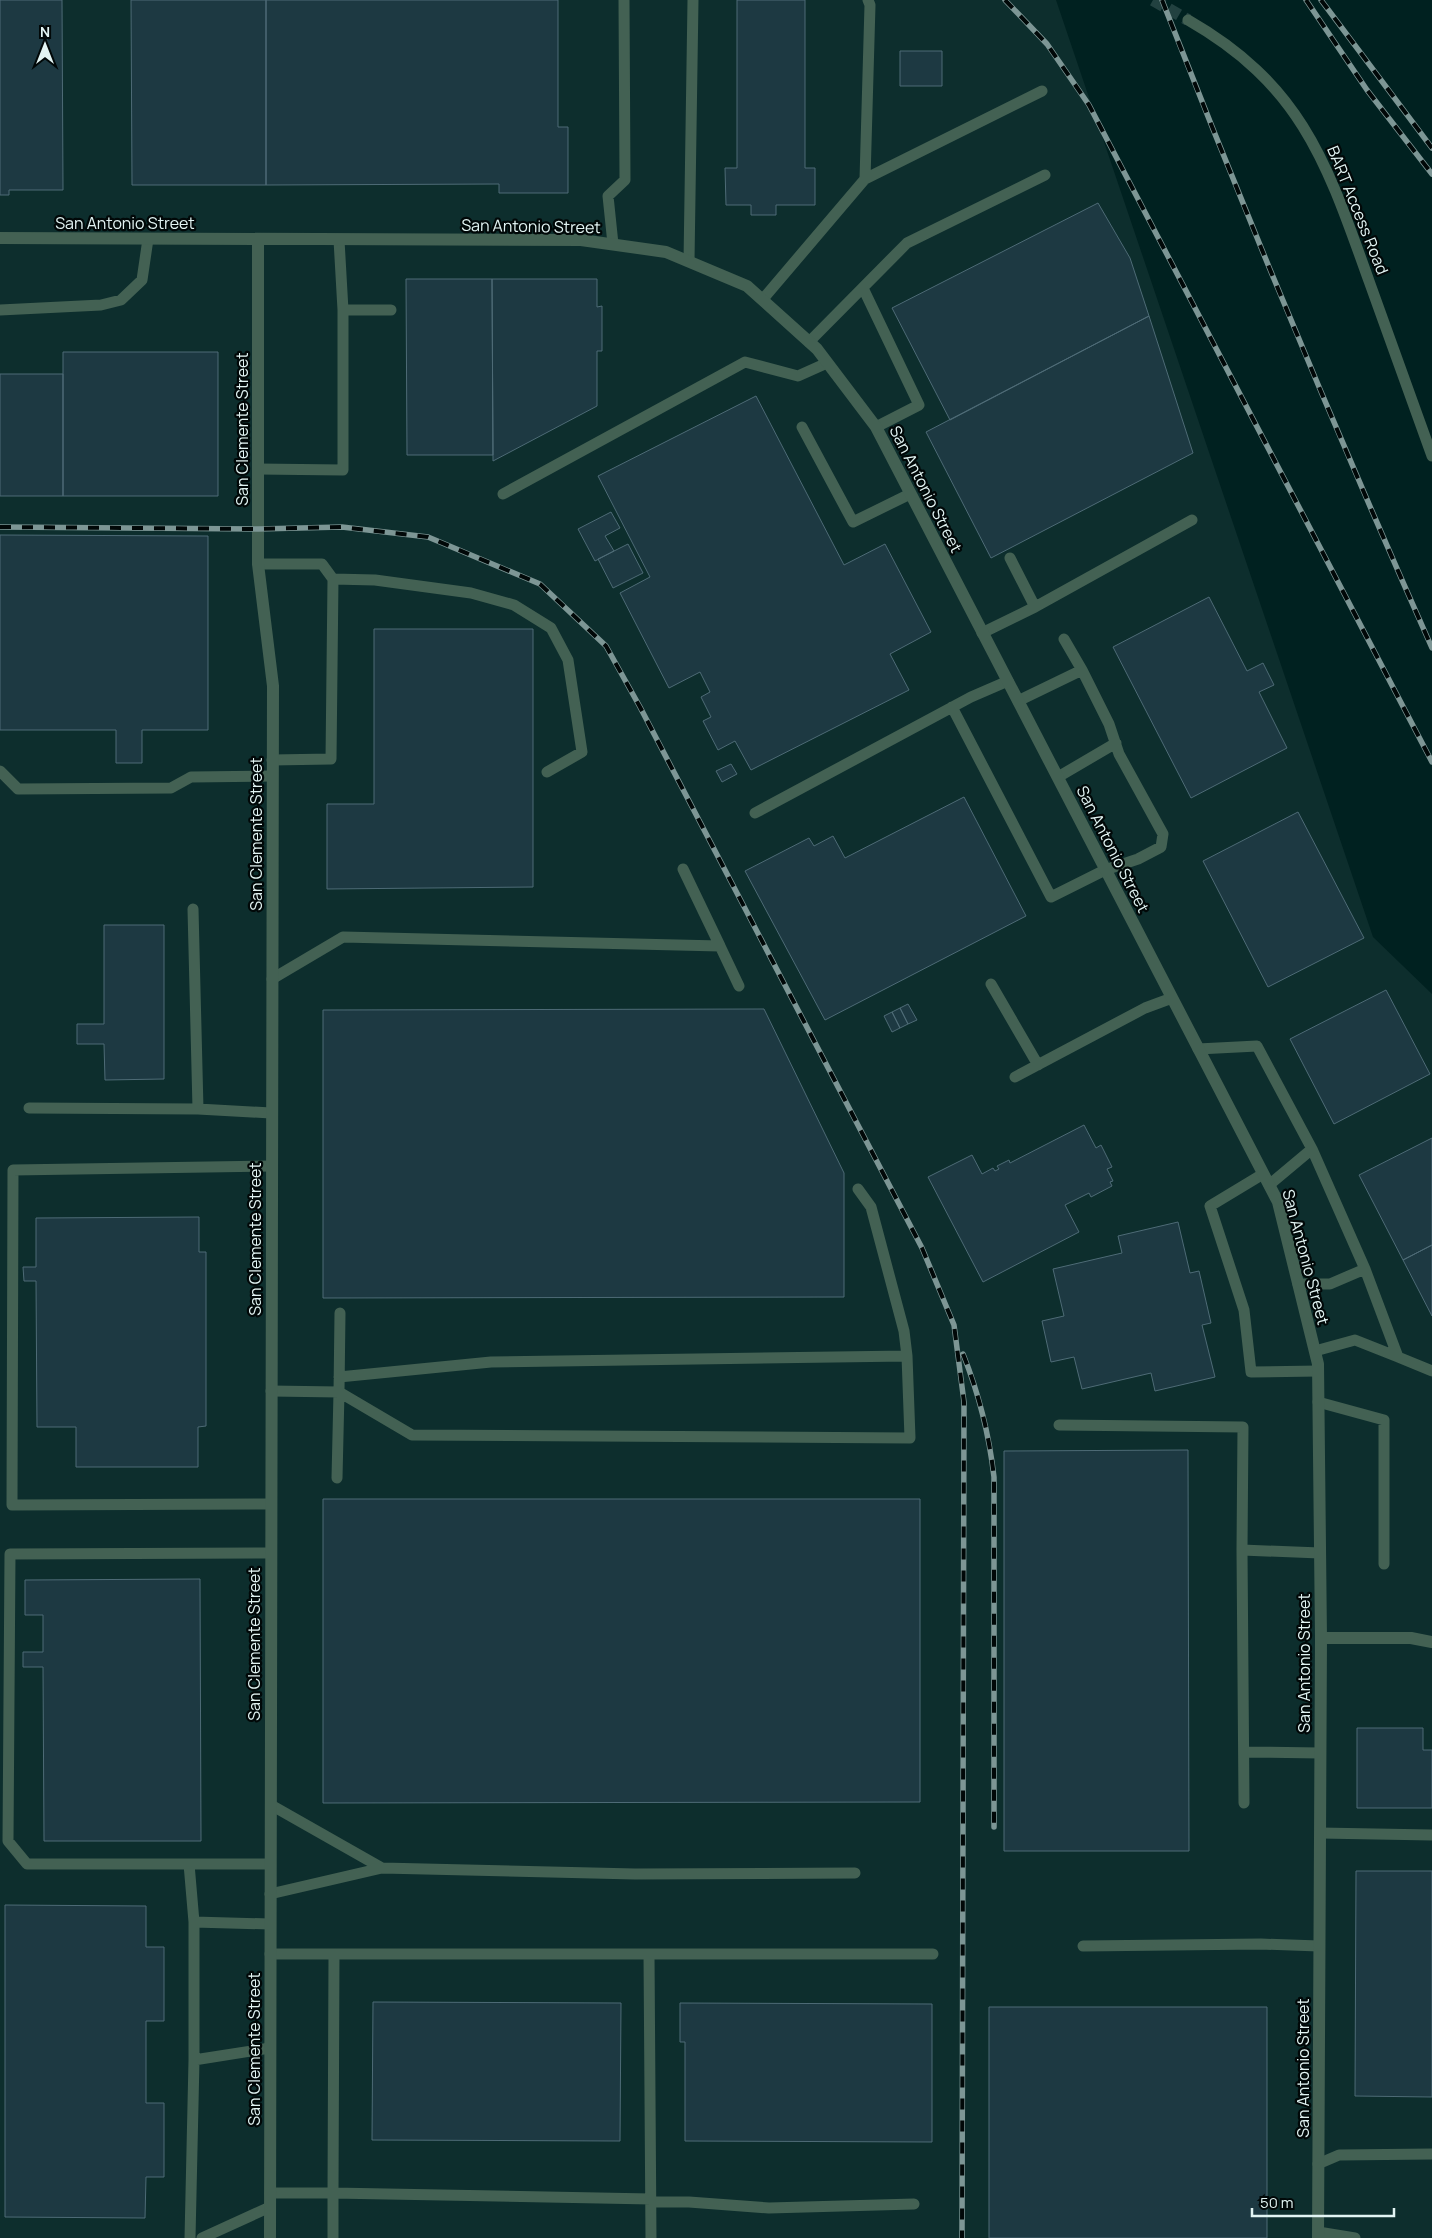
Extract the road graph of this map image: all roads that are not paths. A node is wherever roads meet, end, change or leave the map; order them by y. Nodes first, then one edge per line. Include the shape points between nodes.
1 (624, 0) edge
2 (693, 0) edge
3 (868, 0) edge
4 (1188, 20) tunnel mouth
5 (1042, 91) dead end
6 (1044, 175) dead end
7 (865, 179) junction
8 (0, 238) edge
9 (148, 239) junction
10 (258, 240) junction
11 (339, 240) junction
12 (612, 244) junction
13 (689, 261) junction
14 (863, 288) junction
15 (763, 300) junction
16 (0, 310) edge
17 (343, 310) junction
18 (391, 310) dead end
19 (809, 342) junction
20 (827, 363) junction
21 (802, 426) dead end
22 (876, 427) junction
23 (1432, 456) edge
24 (258, 469) junction
25 (503, 494) dead end
26 (910, 494) junction
27 (1192, 520) dead end
28 (1010, 558) dead end
29 (258, 564) junction
30 (333, 579) junction
31 (1035, 607) junction
32 (982, 633) junction
33 (1064, 639) dead end
34 (1082, 670) junction
35 (1008, 681) junction
36 (1018, 701) junction
37 (952, 707) junction
38 (1116, 743) junction
39 (272, 760) junction
40 (0, 771) edge
41 (547, 772) dead end
42 (272, 776) junction
43 (1058, 778) junction
44 (755, 813) dead end
45 (683, 870) dead end
46 (1105, 870) junction
47 (193, 909) dead end
48 (720, 946) junction
49 (272, 980) junction
50 (991, 984) dead end
51 (739, 986) dead end
52 (1172, 998) junction
53 (1198, 1049) junction
54 (1038, 1065) junction
55 (1015, 1077) dead end
56 (29, 1108) dead end
57 (198, 1109) junction
58 (271, 1114) junction
59 (1312, 1149) junction
60 (271, 1166) junction
61 (1266, 1179) junction
62 (858, 1189) dead end
63 (1365, 1269) junction
64 (1298, 1284) junction
65 (340, 1313) dead end
66 (1315, 1351) junction
67 (907, 1356) junction
68 (1398, 1357) junction
69 (1318, 1371) junction
70 (1432, 1371) edge
71 (339, 1377) junction
72 (271, 1391) junction
73 (339, 1392) junction
74 (1318, 1402) junction
75 (1059, 1425) dead end
76 (337, 1478) dead end
77 (271, 1504) junction
78 (1242, 1550) junction
79 (270, 1553) junction
80 (1320, 1553) junction
81 (1384, 1564) dead end
82 (1321, 1638) junction
83 (1432, 1642) edge
84 (1244, 1752) junction
85 (1320, 1753) junction
86 (1244, 1803) dead end
87 (270, 1805) junction
88 (1320, 1833) junction
89 (1432, 1834) edge
90 (188, 1864) junction
91 (270, 1864) junction
92 (382, 1868) junction
93 (856, 1873) dead end
94 (270, 1894) junction
95 (194, 1922) junction
96 (270, 1924) junction
97 (1083, 1946) dead end
98 (1319, 1946) junction
99 (270, 1954) junction
100 (334, 1954) junction
101 (649, 1954) junction
102 (933, 1954) dead end
103 (270, 2048) junction
104 (194, 2060) junction
105 (1432, 2154) edge
106 (1318, 2164) junction
107 (270, 2193) junction
108 (333, 2193) junction
109 (651, 2200) junction
110 (914, 2204) dead end
111 (270, 2207) junction
112 (1318, 2235) edge
113 (190, 2238) edge
114 (202, 2238) edge
115 (270, 2238) edge
116 (333, 2238) edge
117 (651, 2238) edge
118 (1355, 2238) edge

1 - 12 lane via 625,180 608,196
2 - 13 lane
3 - 7 lane
4 - 23 lane, BART Access Road via 1227,45 1262,75 1294,112 1314,144 1336,190
5 - 7 lane
6 - 14 lane via 907,243
7 - 15 lane
8 - 9 street, San Antonio Street
9 - 10 street, San Antonio Street
9 - 16 lane via 142,280 121,300 101,305
10 - 11 street, San Antonio Street
10 - 24 street, San Clemente Street
11 - 12 street, San Antonio Street via 581,240
11 - 17 lane
12 - 13 street, San Antonio Street via 666,252
13 - 15 street, San Antonio Street via 747,286
14 - 19 lane
14 - 22 lane via 919,405
15 - 19 street, San Antonio Street
17 - 18 lane
17 - 24 lane via 343,470
19 - 20 street, San Antonio Street
20 - 22 street, San Antonio Street
20 - 25 lane via 798,376 744,362
21 - 26 lane via 853,522
22 - 26 street, San Antonio Street
24 - 29 street, San Clemente Street
26 - 32 street, San Antonio Street
27 - 31 lane
28 - 31 lane
29 - 30 lane via 322,564
29 - 39 street, San Clemente Street via 272,686
30 - 39 lane via 331,759
30 - 41 lane via 375,580 471,593 514,605 551,628 568,660 582,752
31 - 32 lane
32 - 35 street, San Antonio Street
33 - 34 lane
34 - 36 lane
34 - 38 lane
35 - 36 street, San Antonio Street
35 - 37 lane
36 - 43 street, San Antonio Street
37 - 44 lane
37 - 46 lane via 1051,897
38 - 43 lane
38 - 46 lane via 1163,834 1161,847
39 - 42 street, San Clemente Street
40 - 42 lane via 18,789 172,788 191,777
42 - 49 street, San Clemente Street
43 - 46 street, San Antonio Street
45 - 48 lane
46 - 52 street, San Antonio Street
47 - 57 lane
48 - 49 lane via 343,937
48 - 51 lane
49 - 58 street, San Clemente Street
50 - 54 lane
52 - 53 street, San Antonio Street
52 - 54 lane via 1145,1008
53 - 59 lane via 1256,1046
53 - 61 street, San Antonio Street
54 - 55 lane
56 - 57 lane
57 - 58 lane
58 - 60 street, San Clemente Street
59 - 61 lane
59 - 63 lane
60 - 72 street, San Clemente Street
60 - 77 lane via 13,1170 12,1495 12,1504
61 - 64 street, San Antonio Street via 1278,1202
61 - 69 lane via 1210,1206 1244,1310 1251,1372
62 - 67 lane via 871,1207 904,1331
63 - 64 lane via 1330,1284
63 - 68 lane
64 - 66 street, San Antonio Street
65 - 71 lane
66 - 68 lane via 1355,1340
66 - 69 street, San Antonio Street
67 - 71 lane via 491,1362
67 - 73 lane via 910,1438 412,1435
68 - 70 lane
69 - 74 street, San Antonio Street
71 - 73 lane
72 - 73 lane
72 - 77 street, San Clemente Street
73 - 76 lane
74 - 80 street, San Antonio Street
74 - 81 lane via 1384,1420
75 - 78 lane via 1243,1427
77 - 79 street, San Clemente Street
78 - 80 lane
78 - 84 lane
79 - 87 street, San Clemente Street
79 - 90 lane via 10,1554 8,1841 27,1864
80 - 82 street, San Antonio Street
82 - 83 street via 1411,1638
82 - 85 street, San Antonio Street
84 - 85 lane
84 - 86 lane
85 - 88 street, San Antonio Street
87 - 91 street, San Clemente Street
87 - 92 lane
88 - 89 lane
88 - 98 street, San Antonio Street
90 - 91 lane
90 - 95 lane
91 - 94 street, San Clemente Street
92 - 93 lane via 635,1874
92 - 94 lane
94 - 96 street, San Clemente Street
95 - 96 lane
95 - 104 lane
96 - 99 street, San Clemente Street
97 - 98 lane
98 - 106 street, San Antonio Street
99 - 100 lane
99 - 103 street, San Clemente Street
100 - 101 lane
100 - 108 lane
101 - 102 lane
101 - 109 lane
103 - 104 lane
103 - 107 street, San Clemente Street
104 - 113 lane
105 - 106 lane via 1338,2155
106 - 112 street, San Antonio Street
107 - 108 lane
107 - 111 street, San Clemente Street
108 - 109 lane
108 - 116 lane
109 - 110 lane via 769,2208
109 - 117 lane
111 - 114 lane
111 - 115 street, San Clemente Street
112 - 118 lane

